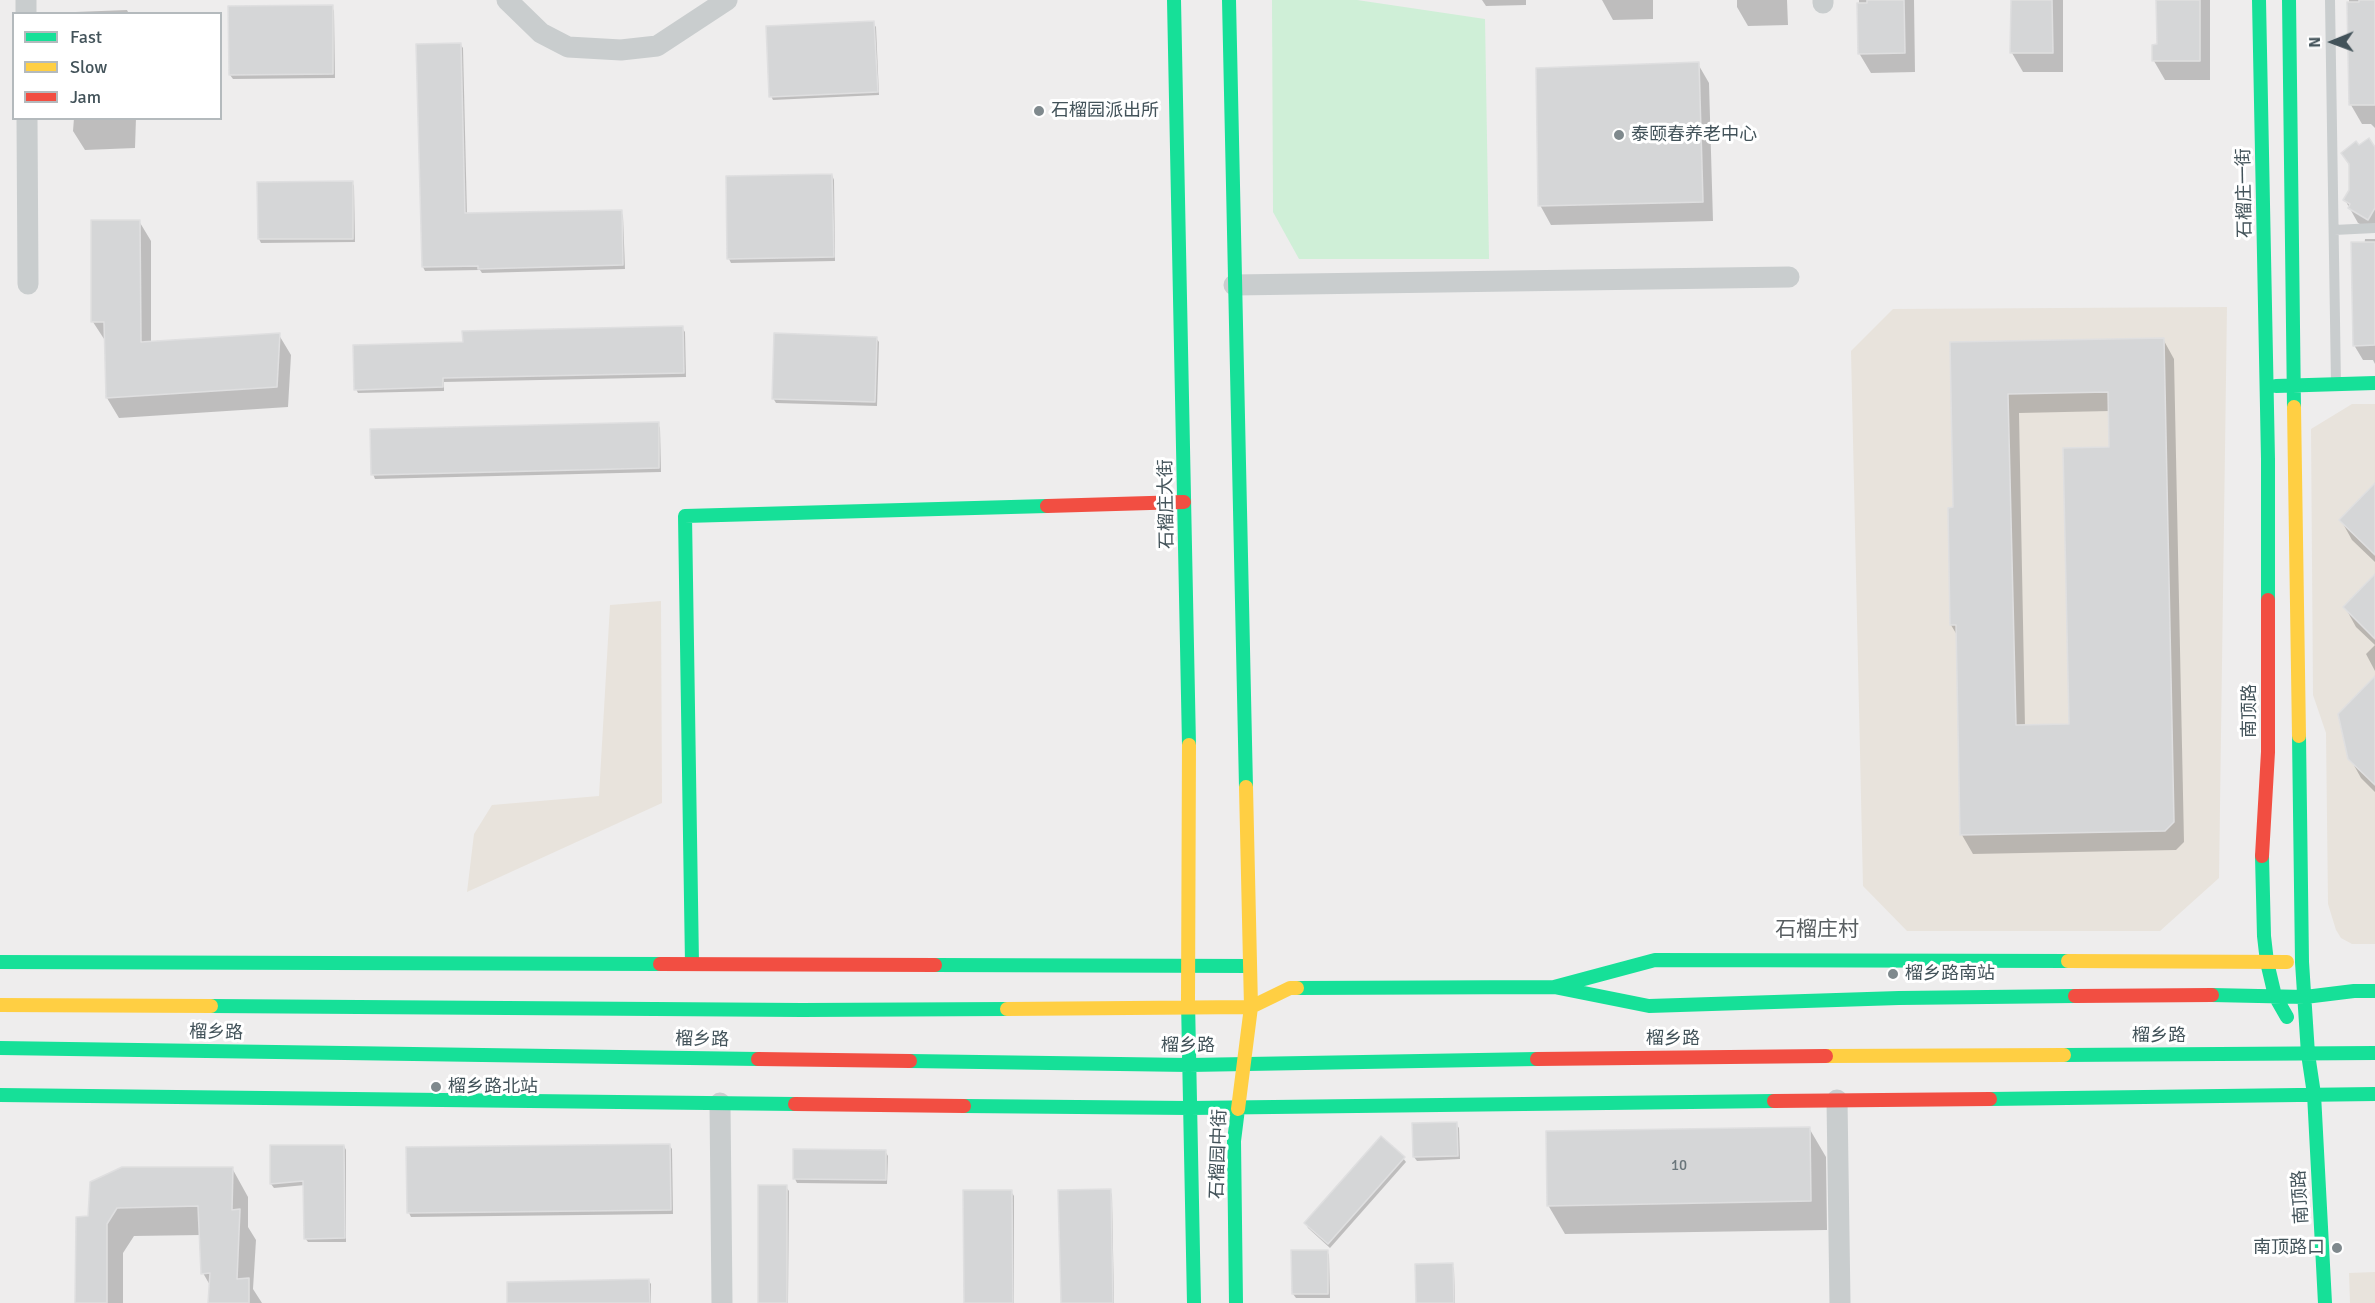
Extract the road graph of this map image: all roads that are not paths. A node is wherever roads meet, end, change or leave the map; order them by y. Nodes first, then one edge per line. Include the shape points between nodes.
1 (507, 0) edge
2 (727, 0) edge
3 (1174, 0) edge
4 (1229, 0) edge
5 (2259, 0) edge
6 (2289, 0) edge
7 (2330, 0) edge
8 (27, 120) edge
9 (2375, 228) edge
10 (2334, 230) junction
11 (1789, 277) dead end
12 (28, 284) dead end
13 (1234, 285) junction
14 (2375, 383) edge
15 (2336, 384) junction
16 (2294, 385) junction
17 (2267, 386) junction
18 (1184, 502) junction
19 (0, 962) edge
20 (2267, 962) junction
21 (2302, 962) junction
22 (692, 964) junction
23 (1188, 966) junction
24 (1250, 966) junction
25 (1554, 987) junction
26 (2375, 991) edge
27 (2275, 996) junction
28 (2305, 997) junction
29 (0, 1005) edge
30 (1188, 1007) junction
31 (1251, 1007) junction
32 (0, 1048) edge
33 (2375, 1053) edge
34 (2308, 1054) junction
35 (1189, 1065) junction
36 (1242, 1065) junction
37 (2314, 1094) junction
38 (2375, 1094) edge
39 (0, 1095) edge
40 (1837, 1100) junction
41 (720, 1103) junction
42 (1190, 1108) junction
43 (1238, 1108) junction
44 (722, 1303) edge
45 (1194, 1303) edge
46 (1236, 1303) edge
47 (1840, 1303) edge
48 (2325, 1303) edge

1 - 2 street via 541,33 568,46 621,50 657,46
3 - 18 street, 石榴庄大街
4 - 13 street
5 - 17 street, 石榴庄一街
6 - 16 street
7 - 10 lane
8 - 12 street
9 - 10 lane
10 - 15 lane
11 - 13 street
13 - 24 street
14 - 15 street
15 - 16 street
16 - 17 street
16 - 21 street, 南顶路
17 - 20 street, 南顶路 via 2268,752 2261,869
18 - 22 street via 685,516
18 - 23 street, 石榴庄大街 via 1189,712
19 - 22 street
20 - 21 street, 榴乡路
20 - 25 street, 榴乡路 via 1655,960
20 - 27 street, 南顶路
21 - 28 street, 南顶路
22 - 23 street
23 - 24 street
23 - 30 street, 石榴庄大街
24 - 31 street
25 - 27 street, 榴乡路 via 1650,1006 1899,998
25 - 31 street, 榴乡路 via 1290,988
26 - 28 street, 榴乡路
27 - 28 street, 榴乡路
27 - 34 street, 南顶路
28 - 34 street, 南顶路
29 - 30 street, 榴乡路 via 802,1010
30 - 31 street, 榴乡路
30 - 35 street, 石榴园中街
31 - 36 street, 石榴园中街
32 - 35 street, 榴乡路
33 - 34 street, 榴乡路
34 - 36 street, 榴乡路 via 1643,1057
34 - 37 street, 南顶路
35 - 36 street, 榴乡路
35 - 42 street, 石榴园中街
36 - 43 street, 石榴园中街
37 - 38 street
37 - 40 street
37 - 48 street, 南顶路
39 - 41 street
40 - 43 street
40 - 47 street
41 - 42 street
41 - 44 street
42 - 43 street
42 - 45 street, 石榴园中街
43 - 46 street, 石榴园中街 via 1234,1141

